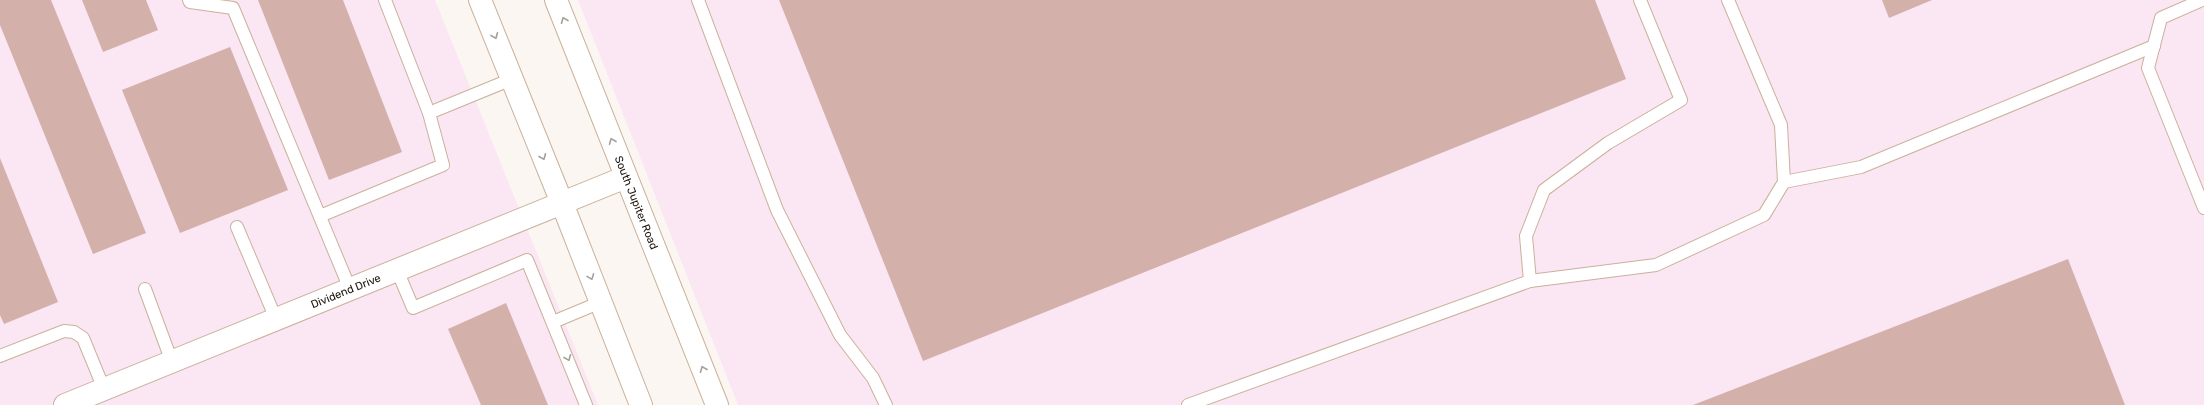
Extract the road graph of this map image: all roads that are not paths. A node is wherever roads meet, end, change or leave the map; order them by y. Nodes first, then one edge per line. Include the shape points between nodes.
1 (189, 0) edge
2 (386, 0) edge
3 (480, 0) edge
4 (556, 0) edge
5 (698, 0) edge
6 (1640, 0) edge
7 (1728, 0) edge
8 (2202, 0) edge
9 (2154, 46) junction
10 (512, 79) junction
11 (429, 113) junction
12 (626, 177) junction
13 (1784, 182) junction
14 (562, 203) junction
15 (2204, 208) edge
16 (320, 216) junction
17 (237, 227) dead end
18 (397, 270) junction
19 (1530, 281) junction
20 (145, 289) dead end
21 (350, 289) junction
22 (600, 302) junction
23 (276, 319) junction
24 (553, 322) junction
25 (0, 356) edge
26 (172, 362) junction
27 (104, 389) junction
28 (76, 403) edge
29 (586, 405) edge
30 (641, 405) edge
31 (717, 405) edge
32 (886, 405) edge
33 (1188, 405) edge

1 - 16 lane via 233,8
2 - 11 lane
3 -> 10 main road
12 -> 4 main road, South Jupiter Road
5 - 32 lane via 777,210 840,335 873,378
6 - 19 lane via 1680,100 1608,143 1544,190 1526,236
7 - 13 lane via 1781,125
8 - 9 lane via 2161,18
9 - 13 lane via 1861,167
9 - 15 lane via 2148,68
10 - 11 lane
10 -> 14 main road
11 - 16 lane via 443,165
12 - 14 main road, Dividend Drive
31 -> 12 main road, South Jupiter Road
13 - 19 lane via 1764,214 1656,265
14 - 18 main road, Dividend Drive
14 -> 22 main road
16 - 21 lane
17 - 23 lane
18 - 21 main road, Dividend Drive
18 - 24 lane via 413,308 527,260
19 - 33 lane
20 - 26 lane
21 - 23 main road, Dividend Drive
22 - 24 lane
22 - 30 main road
23 - 26 main road, Dividend Drive
24 -> 29 lane
25 - 27 lane via 64,331 74,332 83,338
26 - 27 main road, Dividend Drive
27 - 28 main road, Dividend Drive

